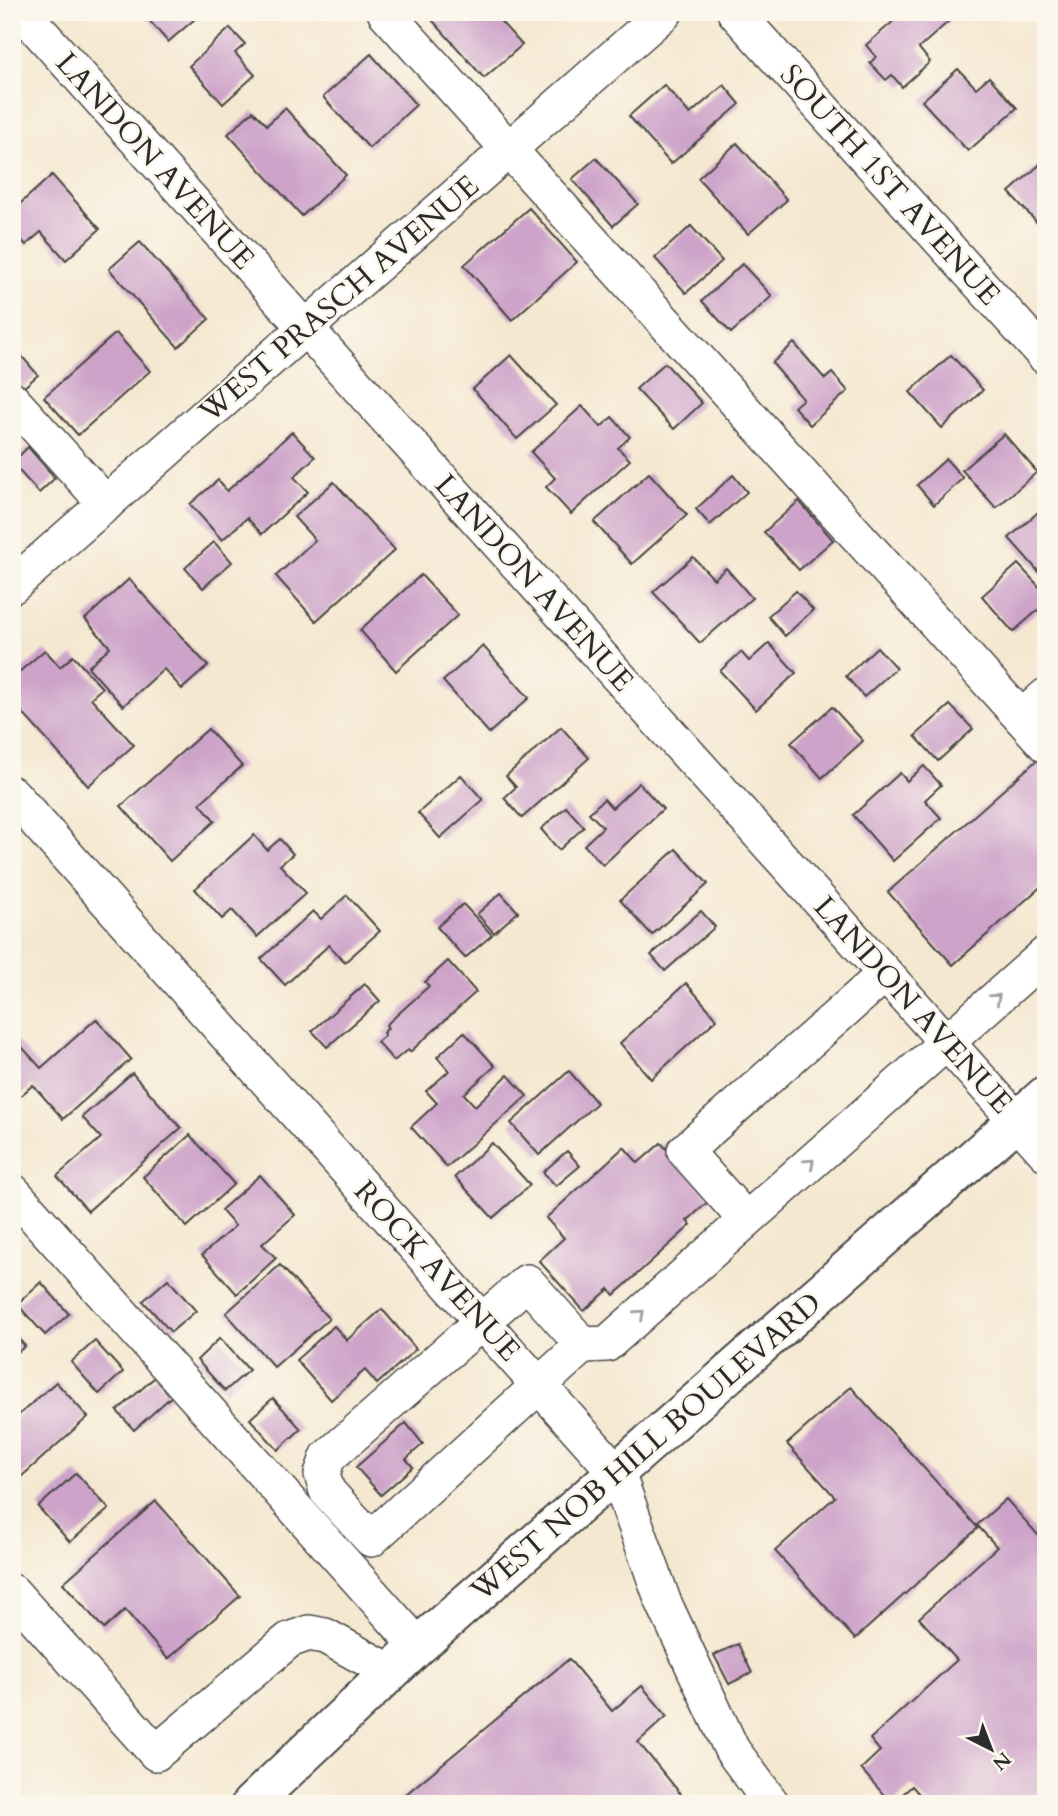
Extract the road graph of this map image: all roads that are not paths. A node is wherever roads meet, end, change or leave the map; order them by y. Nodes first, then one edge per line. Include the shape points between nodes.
1 (22, 12) edge
2 (385, 12) edge
3 (666, 12) edge
4 (735, 12) edge
5 (509, 149) junction
6 (306, 328) junction
7 (1046, 357) edge
8 (12, 400) edge
9 (106, 503) junction
10 (12, 586) edge
11 (1034, 707) edge
12 (1046, 745) edge
13 (12, 794) edge
14 (1046, 954) edge
15 (886, 974) junction
16 (946, 1042) junction
17 (1046, 1095) edge
18 (1017, 1121) junction
19 (1046, 1153) edge
20 (12, 1191) edge
21 (746, 1220) junction
22 (482, 1322) junction
23 (583, 1345) junction
24 (538, 1385) junction
25 (617, 1473) junction
26 (12, 1592) edge
27 (405, 1659) junction
28 (251, 1804) edge
29 (772, 1804) edge

1 - 6 street, LANDON AVENUE
2 - 5 street
3 - 5 street, WEST PRASCH AVENUE
4 - 7 street, SOUTH 1ST AVENUE
5 - 6 street, WEST PRASCH AVENUE
5 - 11 street
6 - 9 street, WEST PRASCH AVENUE
6 - 15 street, LANDON AVENUE
8 - 9 street
9 - 10 street, WEST PRASCH AVENUE
11 - 12 street
13 - 22 street, ROCK AVENUE
16 -> 14 street
15 - 16 street, LANDON AVENUE
15 - 21 street via 685,1151
16 - 18 street, LANDON AVENUE
21 -> 16 street
17 - 18 main road, WEST NOB HILL BOULEVARD
18 - 19 street, LANDON AVENUE
18 - 25 main road, WEST NOB HILL BOULEVARD
20 - 27 street
23 -> 21 street via 607,1344
22 - 23 street via 527,1282
22 - 24 street, ROCK AVENUE
22 - 24 street via 328,1457 322,1474 327,1491 371,1539
23 - 24 street
24 - 25 street, ROCK AVENUE
25 - 27 main road, WEST NOB HILL BOULEVARD
25 - 29 street, ROCK AVENUE via 663,1601 732,1750
26 - 27 street via 156,1753 289,1640 309,1633
27 - 28 main road, WEST NOB HILL BOULEVARD

